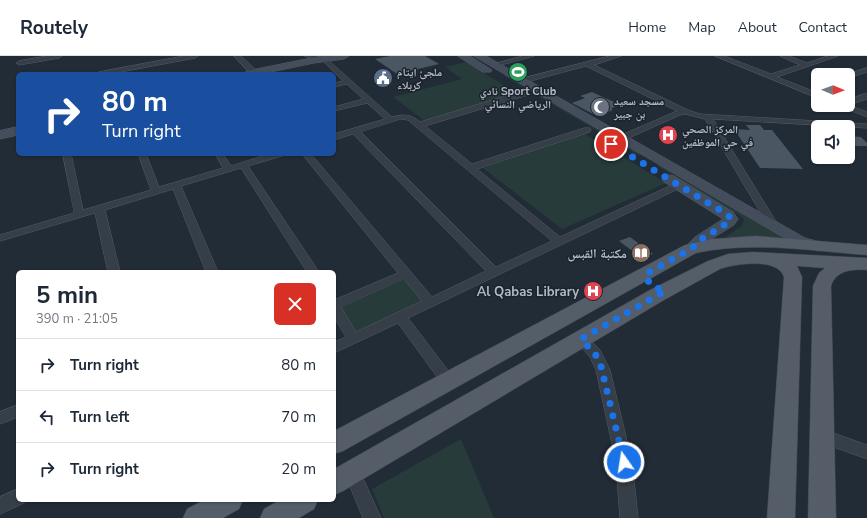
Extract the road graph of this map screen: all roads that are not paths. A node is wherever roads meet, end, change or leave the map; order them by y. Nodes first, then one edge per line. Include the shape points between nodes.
1 (59, 56) edge
2 (195, 56) edge
3 (237, 56) edge
4 (308, 56) edge
5 (463, 56) edge
6 (479, 56) edge
7 (531, 56) edge
8 (618, 56) edge
9 (718, 56) edge
10 (783, 56) edge
11 (835, 56) edge
12 (340, 57) edge
13 (324, 61) junction
14 (18, 62) edge
15 (586, 64) junction
16 (807, 65) junction
17 (496, 70) junction
18 (867, 70) edge
19 (110, 72) edge
20 (249, 72) edge
21 (256, 72) edge
22 (285, 72) edge
23 (855, 74) edge
24 (770, 77) junction
25 (348, 82) junction
26 (336, 85) edge
27 (524, 87) junction
28 (811, 89) edge
29 (806, 91) junction
30 (811, 93) edge
31 (867, 96) edge
32 (368, 100) junction
33 (855, 100) edge
34 (336, 109) edge
35 (855, 110) edge
36 (685, 112) junction
37 (867, 115) edge
38 (707, 116) junction
39 (390, 120) junction
40 (16, 122) edge
41 (0, 125) edge
42 (419, 125) junction
43 (867, 126) edge
44 (587, 130) junction
45 (16, 131) edge
46 (355, 131) junction
47 (0, 135) edge
48 (336, 136) edge
49 (622, 138) junction
50 (649, 154) junction
51 (66, 156) edge
52 (143, 156) edge
53 (220, 156) edge
54 (272, 156) edge
55 (308, 156) edge
56 (636, 159) junction
57 (664, 163) junction
58 (243, 165) junction
59 (470, 168) junction
60 (651, 168) junction
61 (228, 169) junction
62 (176, 185) junction
63 (679, 185) junction
64 (156, 191) junction
65 (99, 208) junction
66 (79, 214) junction
67 (773, 226) junction
68 (0, 238) edge
69 (559, 242) junction
70 (823, 247) junction
71 (691, 249) junction
72 (762, 258) junction
73 (865, 259) edge
74 (114, 270) edge
75 (211, 270) edge
76 (311, 270) edge
77 (494, 272) junction
78 (406, 274) junction
79 (646, 274) junction
80 (623, 286) junction
81 (657, 295) junction
82 (430, 303) junction
83 (336, 304) edge
84 (336, 308) edge
85 (400, 317) junction
86 (354, 339) junction
87 (581, 339) junction
88 (336, 347) edge
89 (448, 381) junction
90 (16, 412) edge
91 (0, 418) edge
92 (822, 436) junction
93 (336, 442) edge
94 (867, 452) edge
95 (343, 478) edge
96 (16, 498) edge
97 (226, 502) edge
98 (302, 502) edge
99 (0, 506) edge
100 (197, 518) edge
101 (274, 518) edge
102 (372, 518) edge
103 (629, 518) edge
104 (782, 518) edge
105 (822, 518) edge

1 - 14 street
2 - 19 street
3 - 20 street
4 - 13 street
5 - 17 main road
6 - 17 main road
7 - 17 street
8 - 15 street
9 - 24 street
10 - 16 street
11 - 16 street
12 - 13 main road
13 - 21 main road
13 - 22 main road
13 - 25 street
15 - 27 street
15 - 36 street
16 - 24 street
17 - 27 main road
18 - 23 street
24 - 29 street
25 - 26 street
25 - 32 street
27 - 42 street
27 - 44 main road
27 - 49 main road
28 - 29 street
29 - 30 street
31 - 33 street
32 - 34 street
32 - 39 street
35 - 37 street
36 - 38 street
36 - 49 street
38 - 43 street
38 - 67 street
39 - 42 street via 407,117
39 - 46 street
40 - 41 main road
42 - 59 street
44 - 56 main road
44 - 59 street
45 - 47 main road
46 - 48 street
46 - 77 street
49 - 50 main road
50 - 56 main road via 648,158
50 - 57 main road
51 - 66 street
52 - 64 street
53 - 61 street
54 - 58 street
55 - 78 street
56 - 60 main road
57 - 60 main road via 653,164
57 - 67 main road
58 - 61 street
58 - 76 street
59 - 69 street
60 - 63 main road
61 - 62 street
62 - 64 street
62 - 75 street
63 - 69 street
63 - 71 main road via 731,219
64 - 65 street
65 - 66 street
65 - 74 street
66 - 68 street
67 - 70 main road via 806,244
69 - 77 street
70 - 71 main road via 742,242 719,243
70 - 73 main road
71 - 79 main road
72 - 73 main road
72 - 81 main road via 721,262
72 - 104 main road via 783,264 793,277
73 - 92 main road via 836,269 829,273 823,282
77 - 82 street
78 - 82 street
78 - 83 street
79 - 80 main road
79 - 81 main road
80 - 81 main road
80 - 89 main road
81 - 87 main road
82 - 85 street
84 - 86 street
85 - 86 street
85 - 89 street
86 - 88 street
87 - 95 main road
87 - 103 street via 595,354 603,370 624,462
89 - 93 main road
90 - 91 street
92 - 94 street
92 - 105 main road
95 - 102 street
96 - 99 street
97 - 100 main road
98 - 101 main road

